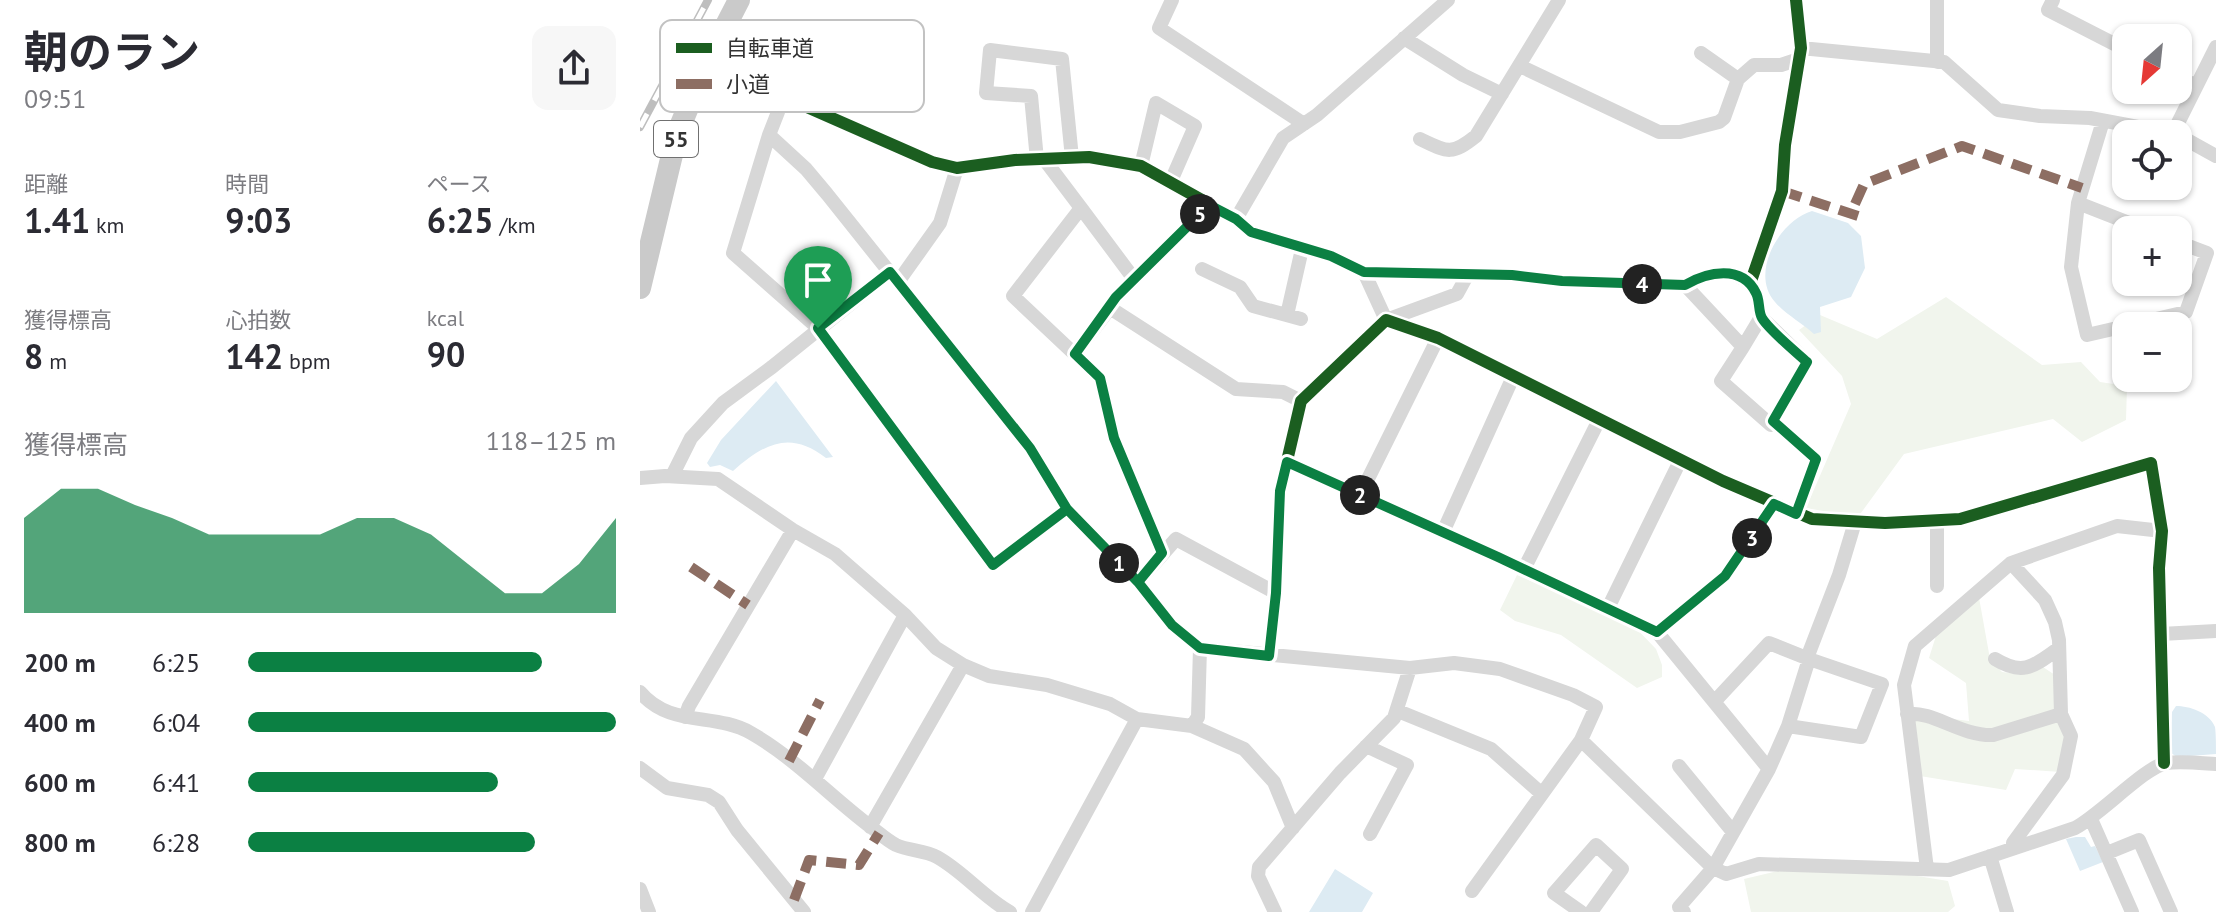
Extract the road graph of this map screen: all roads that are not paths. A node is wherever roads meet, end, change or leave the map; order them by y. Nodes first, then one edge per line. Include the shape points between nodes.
1 (739, 0) edge
2 (1172, 0) edge
3 (1559, 0) edge
4 (1796, 0) edge
5 (1937, 0) edge
6 (2053, 0) edge
7 (1443, 2) edge
8 (729, 20) edge
9 (1404, 38) junction
10 (2112, 43) edge
11 (2216, 47) edge
12 (1701, 53) dead end
13 (1800, 54) junction
14 (1937, 62) junction
15 (1520, 66) junction
16 (1738, 79) junction
17 (2192, 84) edge
18 (2196, 86) junction
19 (1502, 94) junction
20 (686, 112) edge
21 (778, 112) edge
22 (817, 112) edge
23 (2181, 120) edge
24 (2103, 121) junction
25 (2112, 123) edge
26 (1304, 124) junction
27 (769, 135) junction
28 (1420, 139) dead end
29 (2192, 143) edge
30 (2216, 156) edge
31 (1072, 158) junction
32 (1040, 160) junction
33 (1141, 166) junction
34 (957, 168) junction
35 (1171, 181) junction
36 (2078, 203) junction
37 (1209, 205) junction
38 (1081, 208) junction
39 (2112, 216) edge
40 (1236, 219) junction
41 (2192, 247) edge
42 (1302, 249) junction
43 (1202, 269) dead end
44 (1364, 272) junction
45 (1468, 274) junction
46 (894, 277) junction
47 (1134, 279) junction
48 (1750, 284) junction
49 (1685, 285) junction
50 (640, 288) edge
51 (2192, 295) edge
52 (1110, 308) junction
53 (1761, 317) junction
54 (1386, 320) junction
55 (818, 328) junction
56 (2112, 329) edge
57 (1438, 338) junction
58 (1743, 347) junction
59 (1075, 354) junction
60 (1513, 377) junction
61 (1301, 401) junction
62 (1600, 418) junction
63 (1773, 421) junction
64 (1681, 459) junction
65 (1287, 462) junction
66 (672, 476) junction
67 (640, 478) edge
68 (1360, 495) junction
69 (1774, 504) junction
70 (1067, 509) junction
71 (1796, 514) junction
72 (1937, 520) junction
73 (1855, 522) junction
74 (793, 530) junction
75 (2162, 531) junction
76 (1443, 532) junction
77 (1162, 553) junction
78 (2011, 563) junction
79 (1524, 569) junction
80 (1138, 582) junction
81 (1937, 586) dead end
82 (1276, 593) junction
83 (1608, 608) junction
84 (905, 615) junction
85 (2216, 631) edge
86 (1657, 632) junction
87 (2161, 634) junction
88 (1200, 648) junction
89 (2059, 651) junction
90 (1269, 656) junction
91 (1808, 658) junction
92 (1995, 659) dead end
93 (963, 665) junction
94 (1410, 668) junction
95 (640, 692) edge
96 (1715, 701) junction
97 (1398, 711) junction
98 (1907, 714) junction
99 (2061, 714) junction
100 (685, 717) junction
101 (1137, 719) junction
102 (1192, 726) junction
103 (1788, 726) junction
104 (1581, 740) junction
105 (1366, 746) junction
106 (2164, 763) junction
107 (2216, 764) edge
108 (1679, 766) dead end
109 (640, 768) edge
110 (1769, 769) junction
111 (815, 779) junction
112 (1542, 794) junction
113 (2091, 819) junction
114 (870, 827) junction
115 (1293, 828) junction
116 (1733, 832) junction
117 (1370, 834) dead end
118 (2014, 847) junction
119 (2107, 853) junction
120 (1990, 856) junction
121 (1713, 868) junction
122 (1927, 869) junction
123 (640, 889) edge
124 (1472, 891) dead end
125 (994, 908) edge
126 (1680, 910) edge
127 (649, 912) edge
128 (804, 912) edge
129 (1010, 912) edge
130 (1032, 912) edge
131 (1275, 912) edge
132 (1581, 912) edge
133 (1591, 912) edge
134 (2007, 912) edge
135 (2132, 912) edge
136 (2171, 912) edge

1 - 8 main road, 55
2 - 26 street via 1159,28
3 - 15 street
4 - 13 street
5 - 14 street
6 - 10 street via 2048,10
7 - 9 street
9 - 19 street
9 - 26 street
11 - 18 street
12 - 16 street
13 - 14 street
13 - 16 street via 1781,65 1754,65
13 - 48 street via 1782,191
14 - 24 street via 1944,62 1998,110
15 - 16 street via 1665,133 1719,122
15 - 19 street
17 - 18 street
18 - 23 street
19 - 28 street via 1476,136 1460,149 1447,152
20 - 50 main road, 55
21 - 27 street
22 - 34 street
24 - 25 street
24 - 36 street
26 - 40 street via 1283,138
27 - 46 street via 806,169
27 - 55 street via 733,253
29 - 30 street
31 - 32 street
31 - 32 street via 1062,59 990,50 986,93 1031,96
31 - 33 street
32 - 34 street
32 - 38 street
33 - 35 street
33 - 35 street via 1156,103 1195,126
34 - 46 street via 940,223
35 - 37 street
36 - 39 street
36 - 56 street via 2071,267 2087,335
37 - 40 street
37 - 47 street
38 - 47 street
38 - 59 street via 1013,296
40 - 42 street via 1251,232
41 - 51 street via 2207,253
42 - 43 street via 1294,317 1253,306 1240,287
42 - 44 street
44 - 45 street
44 - 54 street
45 - 49 street
45 - 54 street via 1457,294
46 - 55 street
46 - 70 street via 1030,448
47 - 52 street
48 - 49 street via 1733,272 1702,275
48 - 53 street
49 - 58 street
52 - 59 street
52 - 61 street via 1236,389 1283,392
53 - 58 street
53 - 63 street via 1807,362
54 - 57 street
54 - 61 street
55 - 66 street via 723,403 691,438
55 - 70 street via 993,565
57 - 60 street
57 - 68 street
58 - 63 street via 1721,381 1771,425
59 - 77 street via 1100,378 1114,438
60 - 62 street
60 - 76 street
61 - 65 street
62 - 64 street
62 - 79 street
63 - 71 street via 1816,459
64 - 69 street
64 - 83 street
65 - 68 street
65 - 82 street via 1280,491
66 - 67 street
66 - 74 street via 718,479
68 - 76 street
69 - 71 street
69 - 86 street via 1725,576
70 - 80 street
71 - 73 street
72 - 73 street
72 - 75 street via 1960,519 2151,463
72 - 81 street
73 - 91 street
74 - 84 street via 835,554
74 - 100 street
75 - 78 street via 2117,526
75 - 87 street
76 - 79 street
77 - 80 street
77 - 82 street via 1176,539
78 - 89 street via 2051,609
78 - 98 street via 1915,646 1904,685
79 - 83 street
80 - 88 street via 1172,625
82 - 90 street
83 - 86 street
84 - 93 street via 936,648
84 - 111 street
85 - 87 street
86 - 96 street
87 - 106 street
88 - 90 street
88 - 102 street via 1198,717
89 - 92 street via 2030,668
89 - 99 street
90 - 94 street
91 - 96 street via 1769,643
91 - 103 street
91 - 103 street via 1882,684 1861,737
93 - 101 street via 989,676 1072,692
93 - 114 street
94 - 97 street
94 - 104 street via 1454,663 1500,669 1573,695 1596,707
95 - 100 street via 658,709
96 - 110 street
97 - 105 street
97 - 112 street via 1491,749
98 - 99 street via 1993,735
98 - 122 street
99 - 118 street via 2071,736 2063,775
100 - 111 street via 736,725
101 - 102 street
101 - 130 street
102 - 115 street via 1244,749 1274,782
103 - 110 street
104 - 112 street
104 - 121 street
105 - 115 street
105 - 117 street via 1407,765
106 - 107 street
106 - 113 street
108 - 116 street
109 - 128 street via 667,788 719,802
110 - 116 street
111 - 114 street
112 - 124 street
113 - 118 street
113 - 119 street
114 - 125 street via 896,845 934,855 954,868
115 - 131 street via 1259,867
116 - 121 street
118 - 120 street
119 - 135 street
119 - 136 street via 2139,840
120 - 122 street via 1949,870
120 - 134 street
121 - 122 street via 1726,874 1759,864
121 - 126 street
123 - 127 street
125 - 129 street
132 - 133 street via 1554,893 1596,845 1622,869

